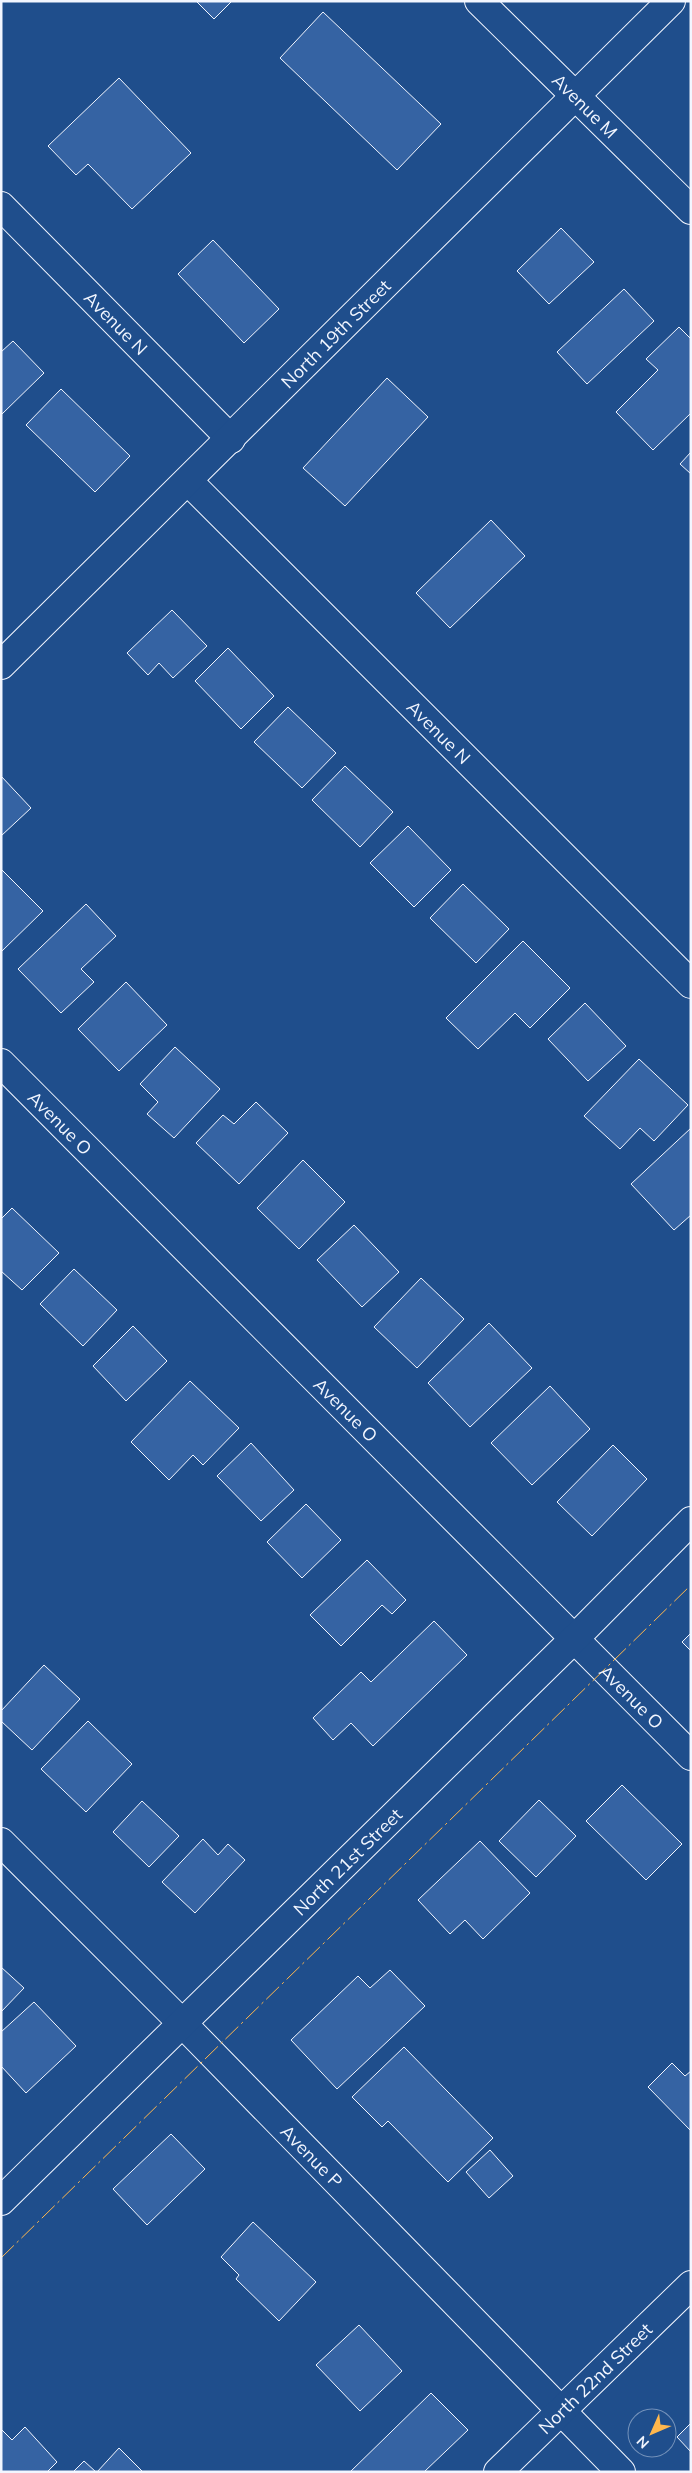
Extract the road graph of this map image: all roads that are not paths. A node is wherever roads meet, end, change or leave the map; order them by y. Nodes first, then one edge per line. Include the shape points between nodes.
1 (479, 1) edge
2 (672, 1) edge
3 (576, 98) junction
4 (1, 206) edge
5 (691, 210) edge
6 (231, 439) junction
7 (188, 481) junction
8 (1, 665) edge
9 (691, 984) edge
10 (1, 1063) edge
11 (691, 1521) edge
12 (574, 1640) junction
13 (691, 1756) edge
14 (1, 1842) edge
15 (181, 2022) junction
16 (1, 2201) edge
17 (691, 2285) edge
18 (561, 2411) junction
19 (498, 2472) edge
20 (621, 2472) edge

1 - 3 street, Avenue M
2 - 3 street, North 19th Street
3 - 5 street, Avenue M
3 - 6 street, North 19th Street
4 - 6 street, Avenue N
6 - 7 street, North 19th Street
7 - 8 street, North 19th Street
7 - 9 street, Avenue N
10 - 12 street, Avenue O
11 - 12 street, North 21st Street
12 - 13 street, Avenue O
12 - 15 street, North 21st Street
14 - 15 street, Avenue P
15 - 16 street, North 21st Street
15 - 18 street, Avenue P
17 - 18 street, North 22nd Street
18 - 19 street, North 22nd Street
18 - 20 street, Avenue P

